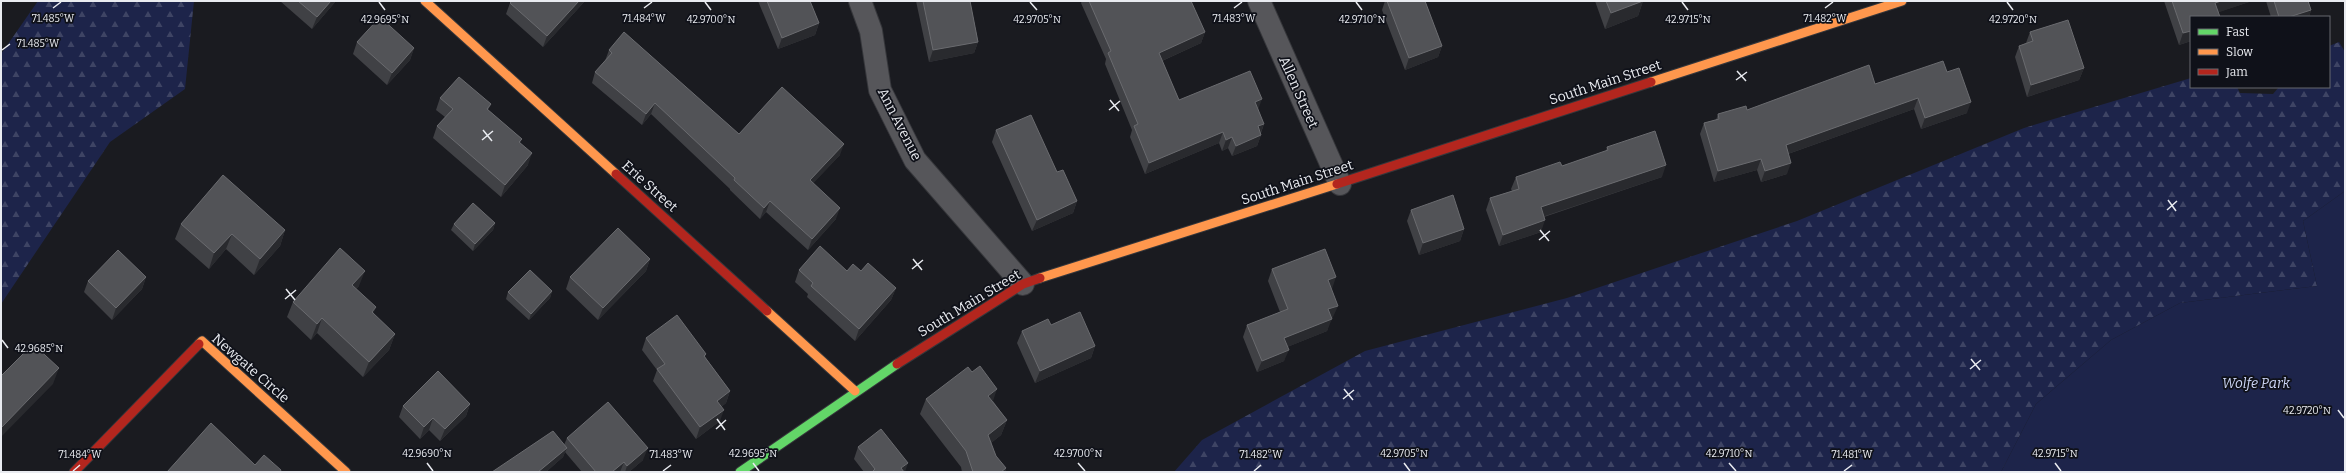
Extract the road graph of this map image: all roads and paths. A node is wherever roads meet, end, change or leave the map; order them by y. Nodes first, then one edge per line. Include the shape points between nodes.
1 (425, 1) edge
2 (860, 1) edge
3 (1259, 1) edge
4 (1902, 1) edge
5 (1340, 184) junction
6 (1023, 284) junction
7 (855, 391) junction
8 (74, 472) edge
9 (346, 472) edge
10 (740, 472) edge

1 - 7 main road, Erie Street
2 - 6 street, Ann Avenue via 871,31 880,90 915,160
3 - 5 street, Allen Street
4 - 5 main road, South Main Street
5 - 6 main road, South Main Street
6 - 7 main road, South Main Street
7 - 10 main road, South Main Street
8 - 9 main road, Newgate Circle via 202,341

